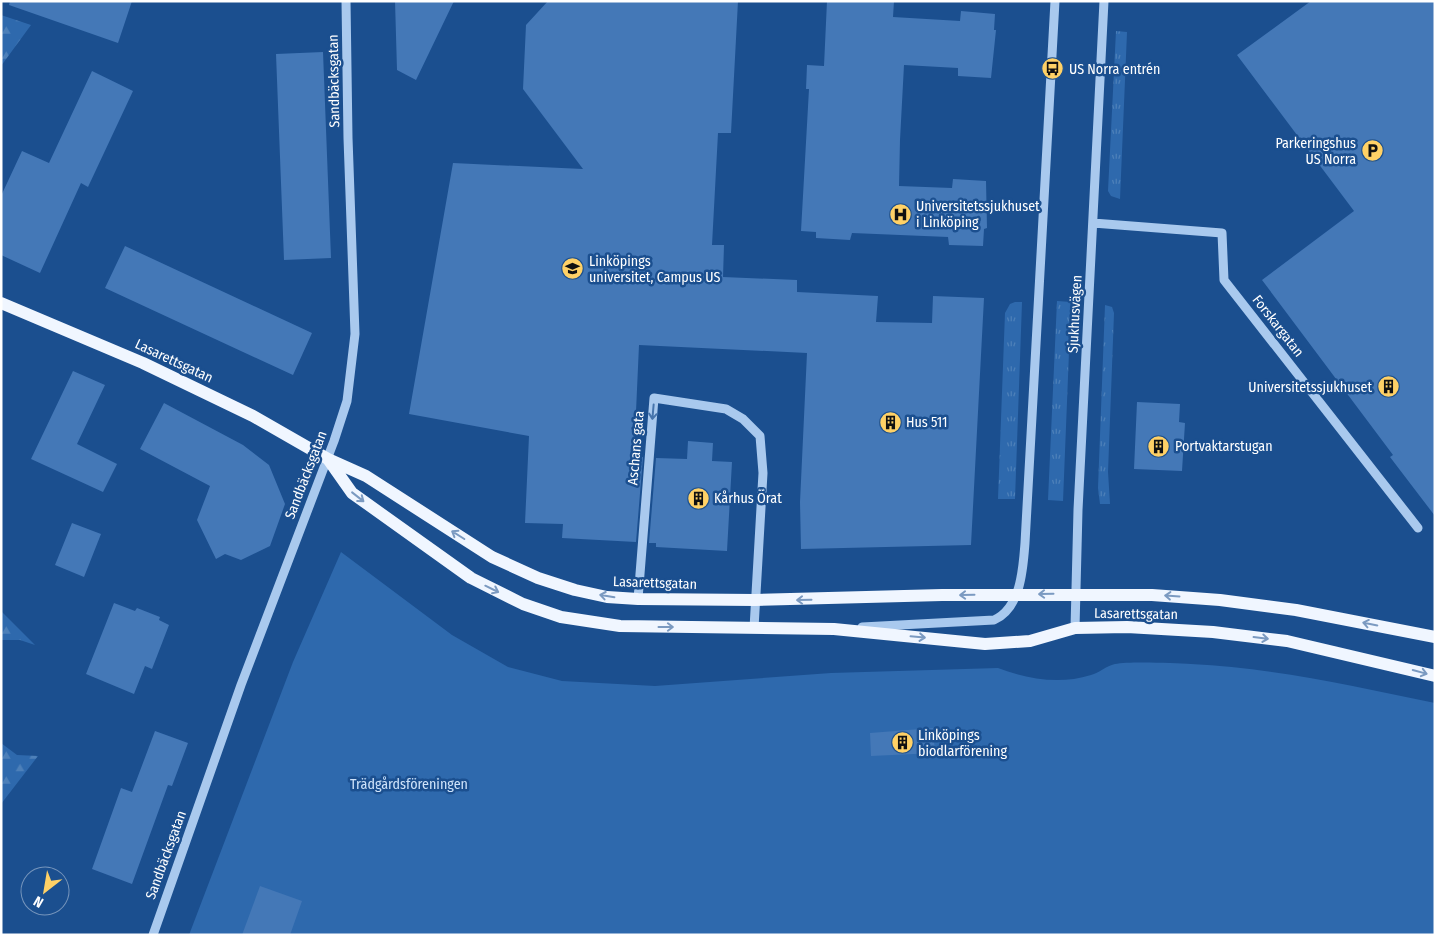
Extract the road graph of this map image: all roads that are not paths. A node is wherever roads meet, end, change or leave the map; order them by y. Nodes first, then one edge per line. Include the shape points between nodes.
1 (346, 1) edge
2 (1055, 1) edge
3 (1104, 1) edge
4 (1092, 222) junction
5 (1, 303) edge
6 (328, 459) junction
7 (1418, 528) dead end
8 (1076, 594) junction
9 (1015, 595) junction
10 (638, 599) junction
11 (755, 600) junction
12 (754, 628) junction
13 (1075, 628) junction
14 (834, 629) junction
15 (1435, 636) edge
16 (1435, 676) edge
17 (153, 935) edge

1 - 6 street, Sandbäcksgatan via 356,334 347,401
2 - 9 street via 1025,543 1023,568
3 - 4 street, Sjukhusvägen
4 - 7 street, Forskargatan via 1222,233 1224,280
4 - 8 street, Sjukhusvägen
5 - 6 main road, Lasarettsgatan via 69,330 197,389 268,424
10 -> 6 main road, Lasarettsgatan via 607,597 538,578 492,557 366,476
6 -> 12 main road, Lasarettsgatan via 352,492 376,510 471,578 523,604 561,617 620,626
6 - 17 street, Sandbäcksgatan via 241,685
8 -> 9 main road, Lasarettsgatan
8 - 13 street, Sjukhusvägen
15 -> 8 main road, Lasarettsgatan via 1296,610 1220,600
9 -> 11 main road, Lasarettsgatan
9 - 14 street, Lasarettsgatan via 1004,616 994,620
10 - 11 main road, Lasarettsgatan
11 -> 10 street, Aschans gata via 764,473 760,436 743,419 726,409 654,398
11 - 12 street, Aschans gata
12 - 14 main road, Lasarettsgatan
14 -> 13 main road, Lasarettsgatan via 985,644 1030,641
13 -> 16 main road, Lasarettsgatan via 1127,627 1213,632 1277,640

